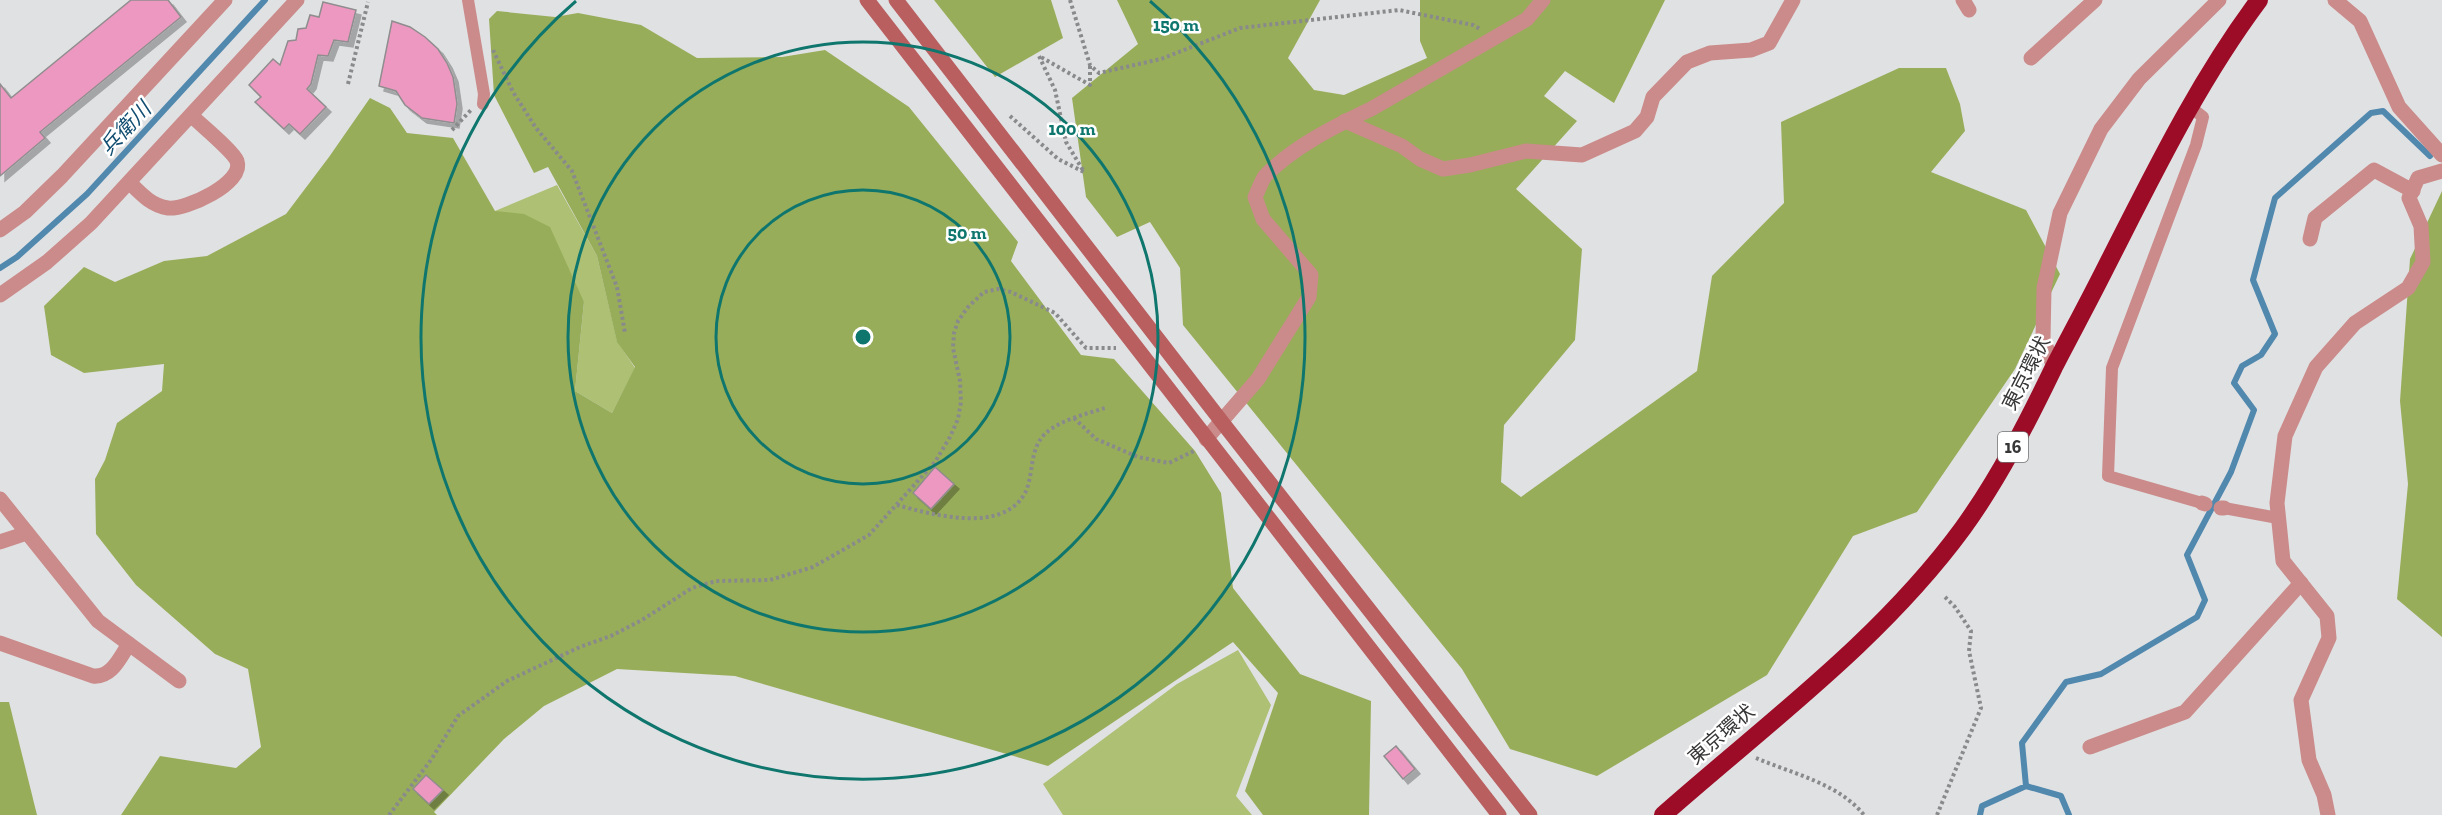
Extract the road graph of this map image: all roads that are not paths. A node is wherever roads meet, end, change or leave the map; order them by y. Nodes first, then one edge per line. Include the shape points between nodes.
1 (225, 0) edge
2 (297, 0) edge
3 (468, 0) edge
4 (867, 0) edge
5 (896, 0) edge
6 (1543, 0) edge
7 (1793, 0) edge
8 (2095, 0) edge
9 (2219, 0) edge
10 (2259, 0) edge
11 (2335, 0) edge
12 (2031, 58) dead end
13 (483, 104) dead end
14 (2189, 106) junction
15 (192, 116) junction
16 (1345, 121) junction
17 (2442, 156) edge
18 (2442, 171) edge
19 (130, 183) junction
20 (2413, 191) junction
21 (1, 229) edge
22 (2310, 239) dead end
23 (0, 295) edge
24 (2054, 368) junction
25 (1222, 422) junction
26 (1206, 439) junction
27 (0, 499) edge
28 (2278, 518) junction
29 (27, 533) junction
30 (0, 542) edge
31 (2301, 583) junction
32 (0, 643) edge
33 (129, 644) junction
34 (179, 681) dead end
35 (2090, 747) dead end
36 (1499, 815) edge
37 (1530, 815) edge
38 (1663, 815) edge
39 (2328, 815) edge

1 - 21 street via 62,176
2 - 15 street
3 - 13 lane
4 - 26 street
5 - 25 street
6 - 16 street via 1527,19 1496,38
7 - 16 street via 1770,43 1751,50 1710,53 1687,62 1653,97 1647,117 1635,131 1582,155 1526,151 1443,169
8 - 12 street
9 - 24 street via 2139,79 2101,129 2060,213 2044,288 2043,339
10 - 14 highway, 東京環状 / 16
11 - 17 street via 2360,21 2399,107
14 - 24 highway, 東京環状 / 16
14 - 28 lane via 2203,117 2196,144 2112,368 2108,476 2223,508
15 - 19 street
15 - 19 street via 236,158 235,177 207,196 171,209 153,203
16 - 25 street via 1294,153 1264,178 1255,197 1263,219 1311,275 1309,297 1258,379
18 - 20 street via 2418,178
19 - 23 street via 47,262
20 - 22 street via 2374,170 2315,218
20 - 28 street via 2409,198 2421,226 2423,262 2408,288 2355,323 2316,367 2285,436
24 - 38 highway, 東京環状 / 16 via 1998,474 1962,528 1901,602 1843,660
25 - 26 street
25 - 37 street
26 - 36 street
27 - 29 street
28 - 31 street via 2283,561
29 - 30 street
29 - 33 street via 98,621
31 - 35 street via 2185,712
31 - 39 street via 2327,616 2329,638 2301,700 2309,760
32 - 33 street via 101,677
33 - 34 street

